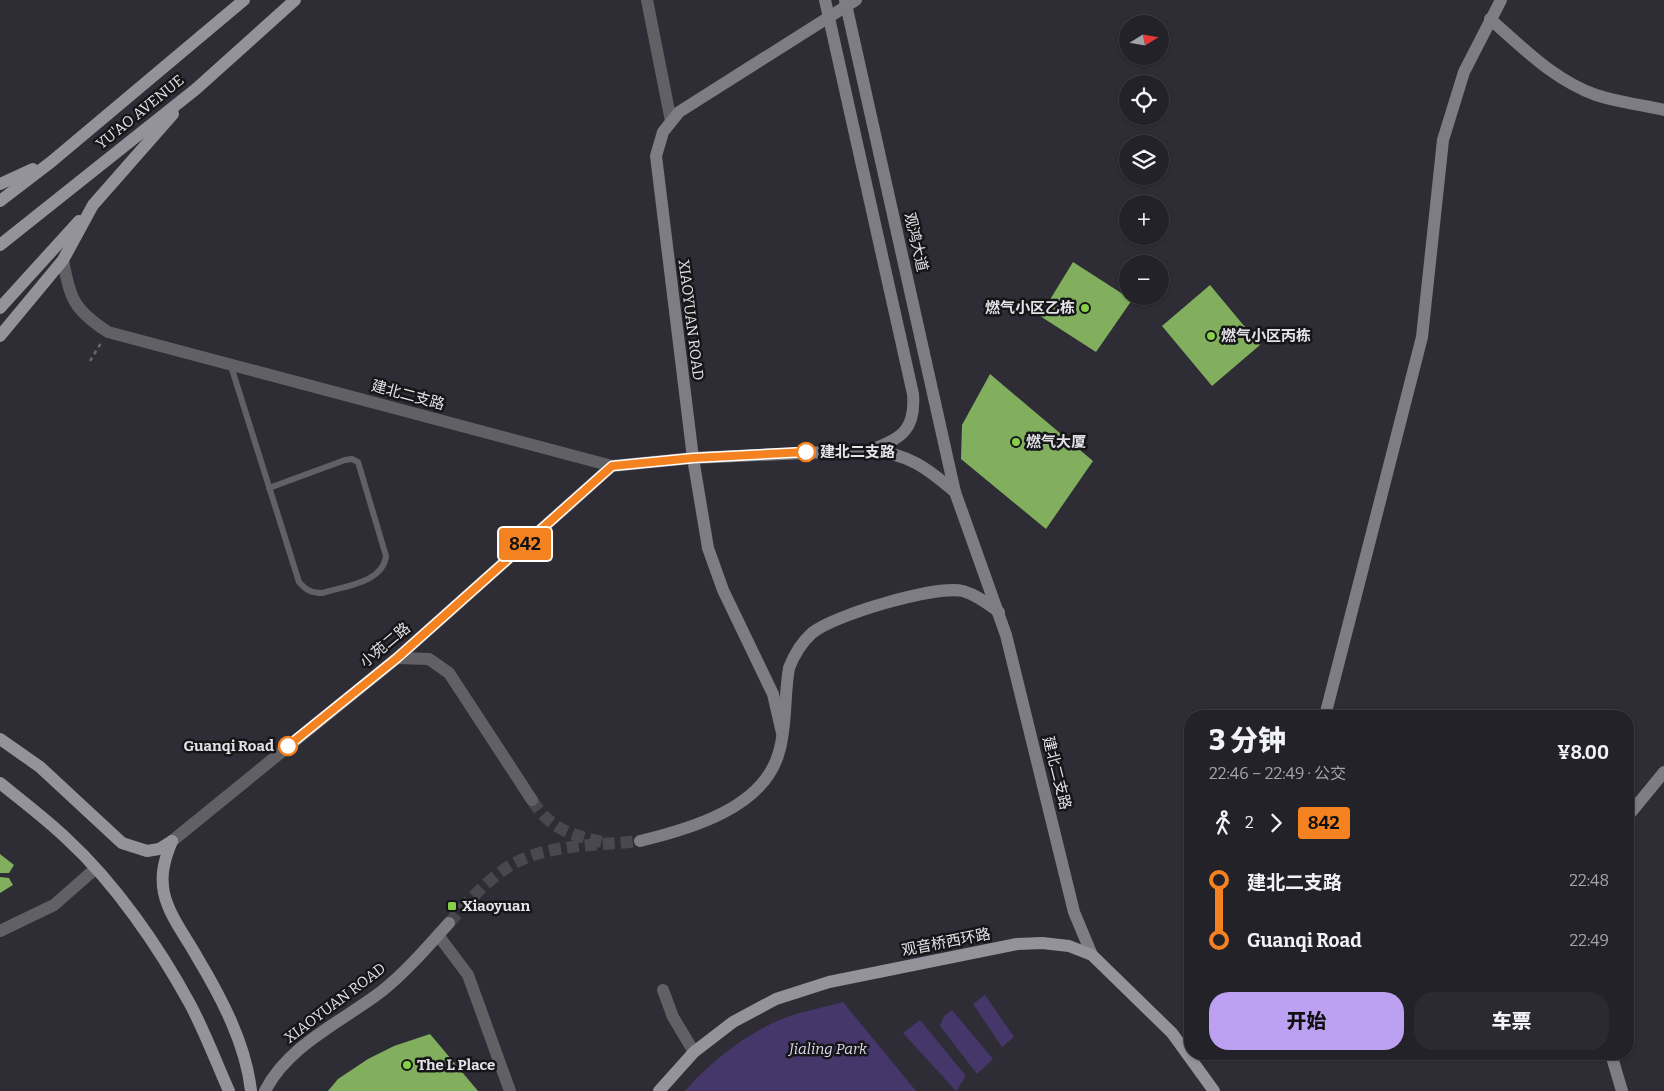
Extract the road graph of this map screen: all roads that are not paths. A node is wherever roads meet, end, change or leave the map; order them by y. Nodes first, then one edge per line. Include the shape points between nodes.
1 (244, 0) edge
2 (295, 0) edge
3 (647, 0) edge
4 (825, 0) edge
5 (1501, 0) edge
6 (849, 2) edge
7 (829, 18) junction
8 (1490, 19) junction
9 (196, 89) junction
10 (1664, 110) edge
11 (671, 121) junction
12 (51, 162) junction
13 (0, 184) edge
14 (0, 200) edge
15 (93, 205) junction
16 (0, 245) edge
17 (62, 260) junction
18 (0, 308) edge
19 (0, 336) edge
20 (230, 366) junction
21 (870, 450) junction
22 (693, 458) junction
23 (612, 466) junction
24 (269, 488) junction
25 (954, 492) junction
26 (999, 612) junction
27 (397, 658) junction
28 (1327, 710) edge
29 (0, 732) edge
30 (782, 732) junction
31 (0, 739) edge
32 (40, 767) junction
33 (1664, 772) edge
34 (0, 783) edge
35 (532, 800) tunnel mouth
36 (1634, 809) edge
37 (172, 841) junction
38 (640, 841) tunnel mouth
39 (95, 869) junction
40 (449, 923) tunnel mouth
41 (0, 931) edge
42 (438, 935) junction
43 (1092, 955) junction
44 (663, 990) dead end
45 (1184, 1048) edge
46 (694, 1052) junction
47 (1193, 1060) edge
48 (1613, 1060) edge
49 (229, 1091) edge
50 (251, 1091) edge
51 (265, 1091) edge
52 (510, 1091) edge
53 (659, 1091) edge
54 (1214, 1091) edge
55 (1622, 1091) edge

1 - 12 main road, YU'AO AVENUE
2 - 9 main road, YU'AO AVENUE
3 - 11 street
4 - 7 street
5 - 8 street
6 - 7 street, XIAOYUAN ROAD
6 - 25 street, 观鸿大道
7 - 11 street, XIAOYUAN ROAD via 690,104
7 - 21 street via 913,394 914,410 903,434
8 - 10 street via 1544,66 1570,83 1597,95
8 - 28 street via 1464,72 1443,140 1422,338
9 - 15 main road
9 - 16 main road, YU'AO AVENUE
11 - 22 street, XIAOYUAN ROAD via 658,144 656,171
12 - 13 main road
12 - 14 main road, YU'AO AVENUE
15 - 17 main road
15 - 18 main road
17 - 19 main road
17 - 20 street, 建北二支路 via 74,303 88,319 108,332
20 - 23 street, 建北二支路
20 - 24 lane
21 - 22 street, 建北二支路
21 - 25 street, 建北二支路 via 908,458 926,468
22 - 23 street, 建北二支路
22 - 30 street, XIAOYUAN ROAD via 708,548 723,590 773,694
23 - 27 street, 小苑二路
24 - 24 lane via 299,582 306,590 323,593 376,576 385,565 386,556 358,462 345,460
25 - 26 street, 建北二支路
26 - 30 street, XIAOYUAN ROAD via 963,591 940,590 919,593 825,625 813,632 794,657 786,682
26 - 43 street, 建北二支路 via 1074,912
27 - 35 street via 429,659 449,673
27 - 37 street, 小苑二路
29 - 32 main road
30 - 38 street, XIAOYUAN ROAD via 776,764 758,788 745,798 700,824
31 - 32 main road
32 - 37 main road via 122,843 147,851 159,849
33 - 36 street
34 - 39 main road via 68,840
37 - 50 main road via 163,863 164,892 175,919 232,1024 242,1050
39 - 41 street via 54,905
39 - 49 main road via 167,964 190,1005
40 - 42 street, XIAOYUAN ROAD
42 - 51 street, XIAOYUAN ROAD via 408,968 382,990 294,1054
42 - 52 street via 468,975
43 - 45 main road, 观音桥西环路
43 - 46 main road, 观音桥西环路 via 1069,946 1017,944 829,982 776,999 733,1022
44 - 46 street via 673,1017
46 - 53 main road, 观音桥西环路
47 - 54 main road, 观音桥西环路
48 - 55 street

